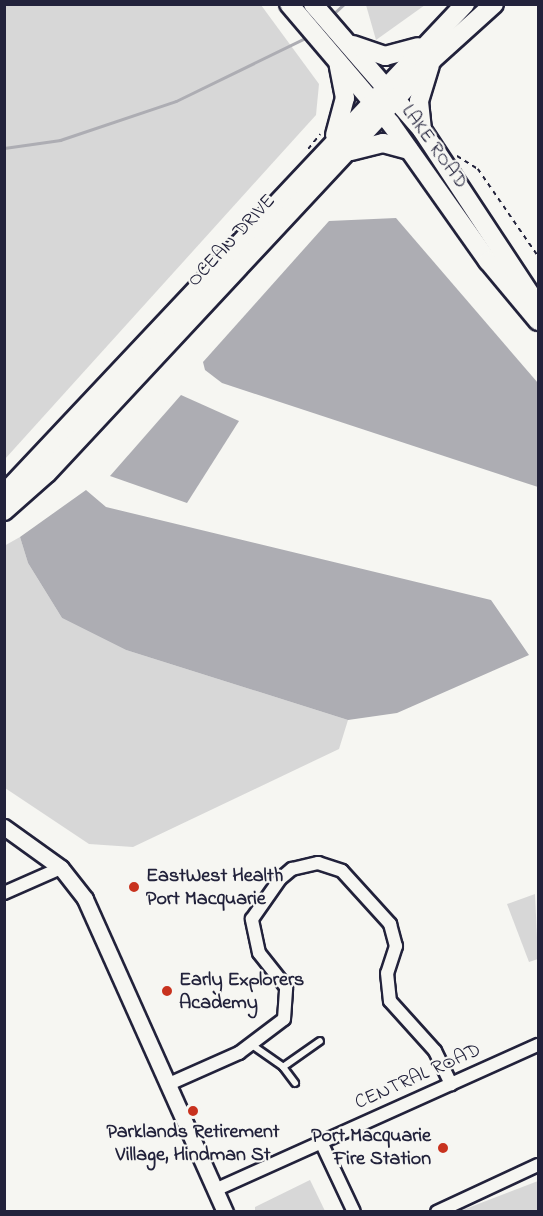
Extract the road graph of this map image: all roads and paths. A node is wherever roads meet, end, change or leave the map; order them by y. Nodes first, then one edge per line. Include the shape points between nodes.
1 (289, 4) edge
2 (465, 4) edge
3 (494, 4) edge
4 (317, 8) edge
5 (344, 38) junction
6 (426, 53) junction
7 (337, 60) junction
8 (392, 91) junction
9 (377, 108) junction
10 (422, 130) junction
11 (340, 148) junction
12 (409, 150) junction
13 (454, 154) dead end
14 (538, 256) edge
15 (538, 306) edge
16 (538, 321) edge
17 (4, 494) edge
18 (4, 511) edge
19 (4, 827) edge
20 (62, 868) junction
21 (4, 893) edge
22 (320, 1041) dead end
23 (252, 1045) junction
24 (538, 1045) edge
25 (284, 1067) junction
26 (295, 1083) dead end
27 (170, 1084) junction
28 (451, 1084) junction
29 (321, 1143) junction
30 (538, 1165) edge
31 (215, 1190) junction
32 (225, 1212) edge
33 (354, 1212) edge
34 (437, 1212) edge

1 - 7 main road, LAKE ROAD
2 - 6 main road, OCEAN DRIVE
3 - 6 main road, OCEAN DRIVE
4 - 5 main road, LAKE ROAD
5 - 6 main road via 385,56
5 - 8 main road, LAKE ROAD
6 - 8 main road, OCEAN DRIVE
6 - 10 main road via 419,101
7 - 9 main road, LAKE ROAD
7 - 11 main road via 345,98
8 - 9 main road, OCEAN DRIVE
8 - 10 main road, LAKE ROAD
9 - 11 main road, OCEAN DRIVE
9 - 12 main road, LAKE ROAD
10 - 15 main road, LAKE ROAD
11 - 12 main road via 383,143
11 - 17 main road, OCEAN DRIVE
11 - 18 main road, OCEAN DRIVE via 47,473
12 - 16 main road, LAKE ROAD via 488,261
13 - 14 path via 478,169
19 - 20 street
20 - 21 street
20 - 27 street via 95,918
22 - 25 lane
23 - 25 lane
23 - 27 street
23 - 28 street via 284,1019 289,999 255,942 255,908 292,869 330,865 342,871 390,924 396,946 387,973 390,1000 435,1051
24 - 28 street, CENTRAL ROAD
25 - 26 lane
27 - 31 street
28 - 29 street, CENTRAL ROAD
29 - 31 street, CENTRAL ROAD
29 - 33 street
30 - 34 street
31 - 32 street

